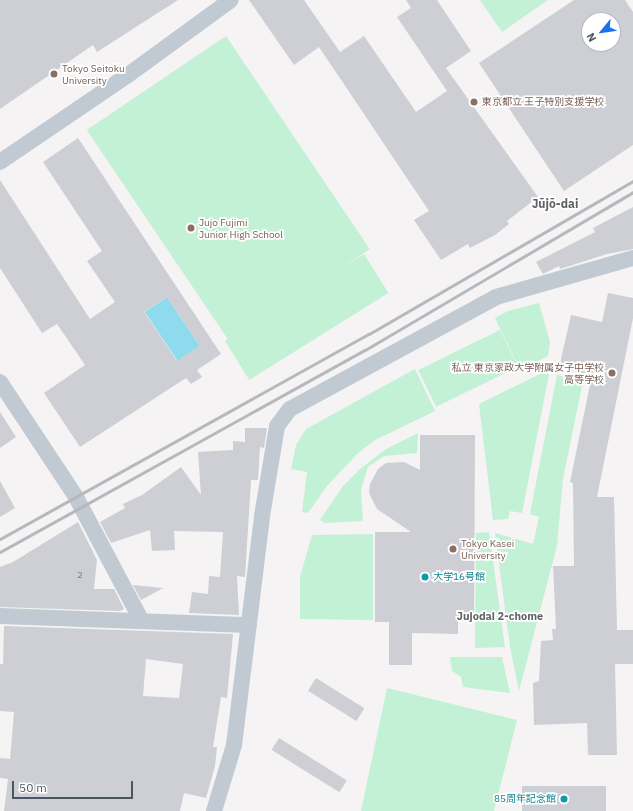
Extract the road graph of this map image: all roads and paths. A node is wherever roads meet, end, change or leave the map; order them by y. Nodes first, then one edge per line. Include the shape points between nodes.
1 (231, 0) edge
2 (0, 162) edge
3 (633, 258) edge
4 (0, 382) edge
5 (0, 616) edge
6 (141, 620) junction
7 (249, 625) junction
8 (214, 811) edge

1 - 2 street via 128,75
3 - 7 street via 496,297 290,409 277,426 262,516
4 - 6 street via 79,501
5 - 6 street
6 - 7 street
7 - 8 street via 234,744

